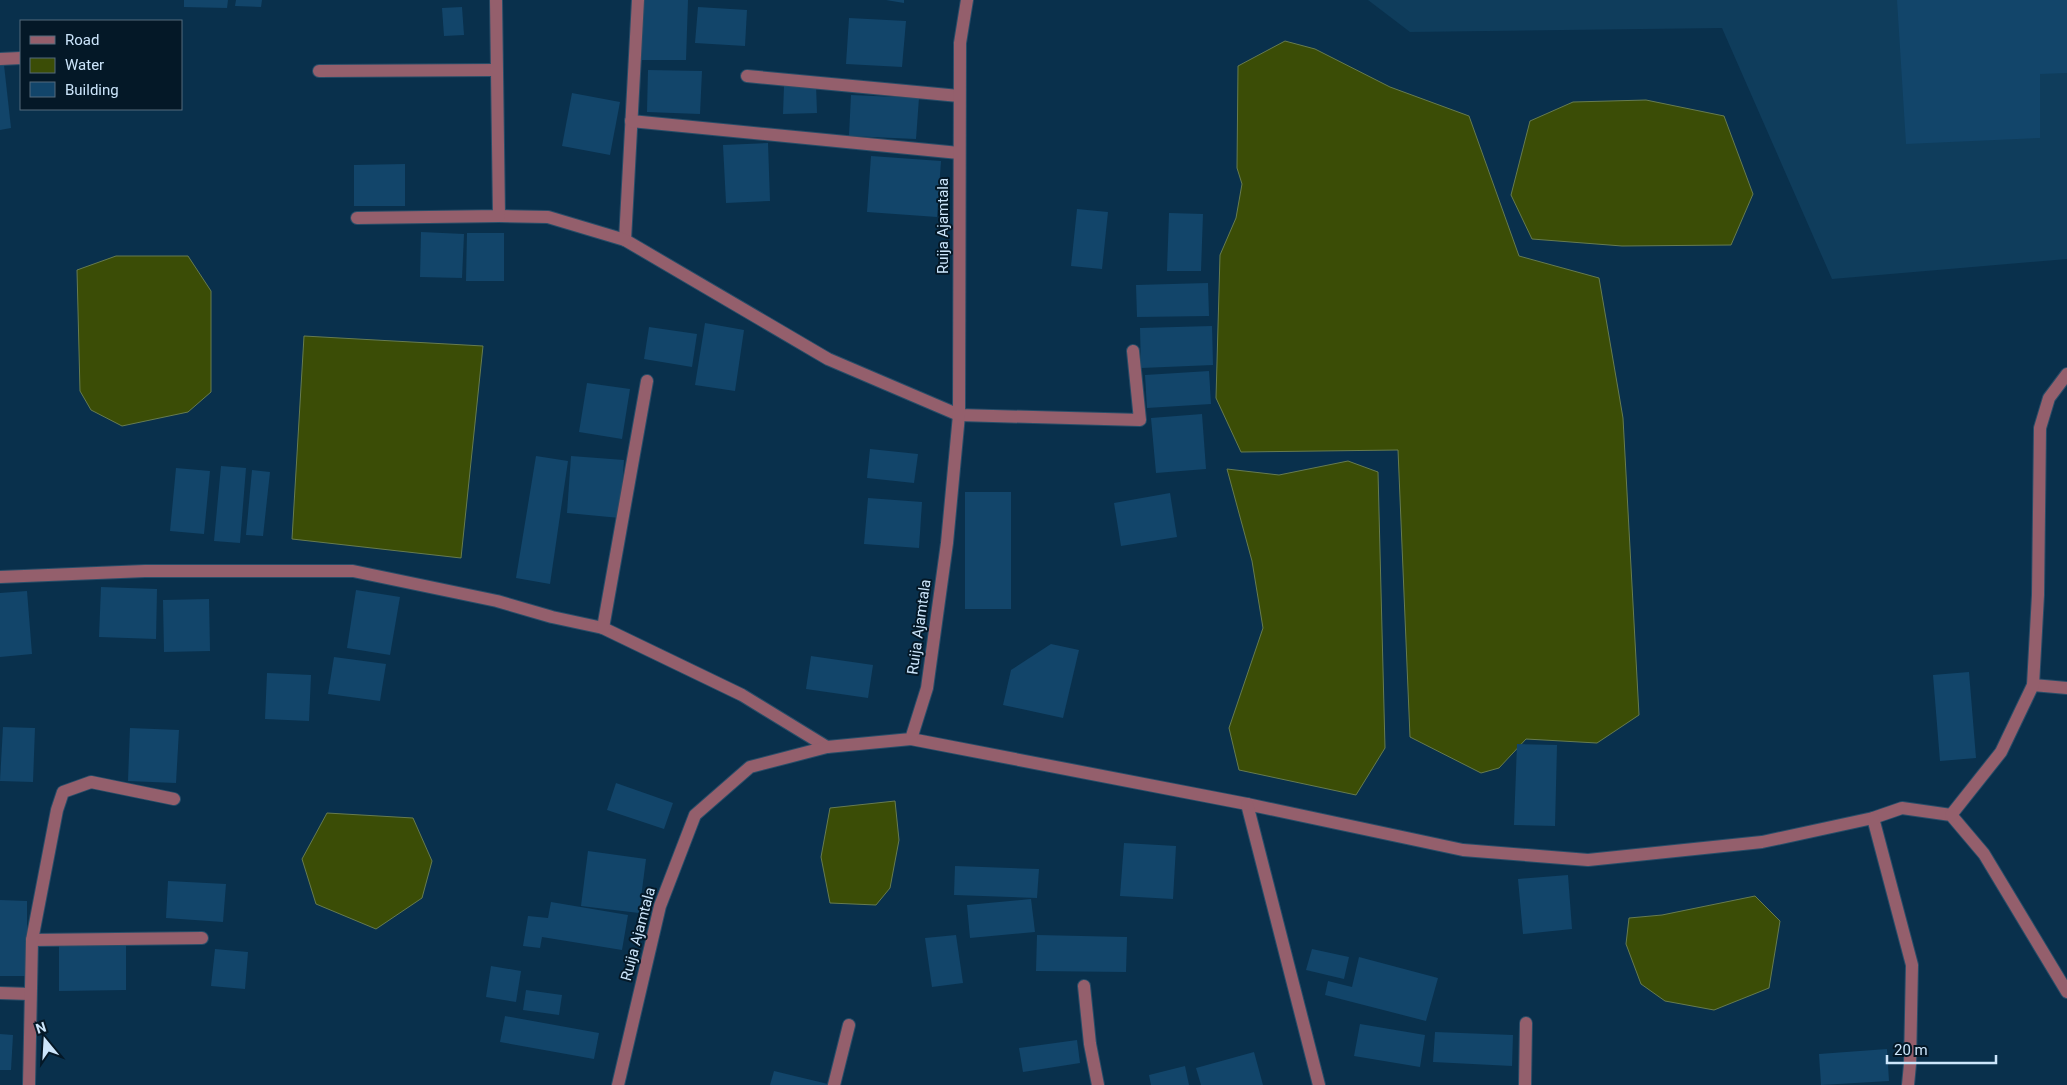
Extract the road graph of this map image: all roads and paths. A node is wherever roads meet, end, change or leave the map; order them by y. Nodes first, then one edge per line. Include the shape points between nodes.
1 (496, 0) edge
2 (638, 0) edge
3 (967, 0) edge
4 (20, 58) edge
5 (0, 59) edge
6 (496, 70) junction
7 (319, 71) dead end
8 (747, 76) dead end
9 (959, 96) junction
10 (631, 121) junction
11 (959, 152) junction
12 (499, 216) junction
13 (356, 218) dead end
14 (625, 240) junction
15 (1133, 351) dead end
16 (2067, 374) edge
17 (647, 381) dead end
18 (959, 415) junction
19 (0, 577) edge
20 (603, 628) junction
21 (2033, 685) junction
22 (2067, 688) edge
23 (911, 739) junction
24 (827, 747) junction
25 (174, 799) dead end
26 (1247, 804) junction
27 (1951, 815) junction
28 (1873, 818) junction
29 (202, 938) dead end
30 (32, 940) junction
31 (1084, 986) dead end
32 (2067, 992) edge
33 (0, 993) edge
34 (30, 994) junction
35 (1526, 1023) dead end
36 (849, 1024) dead end
37 (29, 1085) edge
38 (618, 1085) edge
39 (834, 1085) edge
40 (1098, 1085) edge
41 (1319, 1085) edge
42 (1525, 1085) edge
43 (1908, 1085) edge

1 - 6 street
2 - 10 street
3 - 9 street, Ruija Ajamtala via 960,44
4 - 5 street
6 - 7 street
6 - 12 street
8 - 9 street
9 - 11 street, Ruija Ajamtala
10 - 11 street
10 - 14 street
11 - 18 street, Ruija Ajamtala
12 - 13 street
12 - 14 street via 548,216
14 - 18 street via 828,359
15 - 18 street via 1140,420
16 - 21 street via 2050,398 2040,428 2038,595
17 - 20 street
18 - 23 street, Ruija Ajamtala via 947,543 927,688
19 - 20 street via 145,571 353,571 497,601
20 - 24 street via 742,695
21 - 22 street
21 - 27 street via 2002,752
23 - 24 street, Ruija Ajamtala
23 - 26 street
24 - 38 street, Ruija Ajamtala via 750,767 694,815 660,906
25 - 30 street via 91,782 64,792 57,810
26 - 28 street via 1463,850 1588,860 1762,842
26 - 41 street
27 - 28 street via 1902,808
27 - 32 street via 1984,854
28 - 43 street via 1912,965
29 - 30 street
30 - 34 street
31 - 40 street
33 - 34 street
34 - 37 street
35 - 42 street
36 - 39 street

